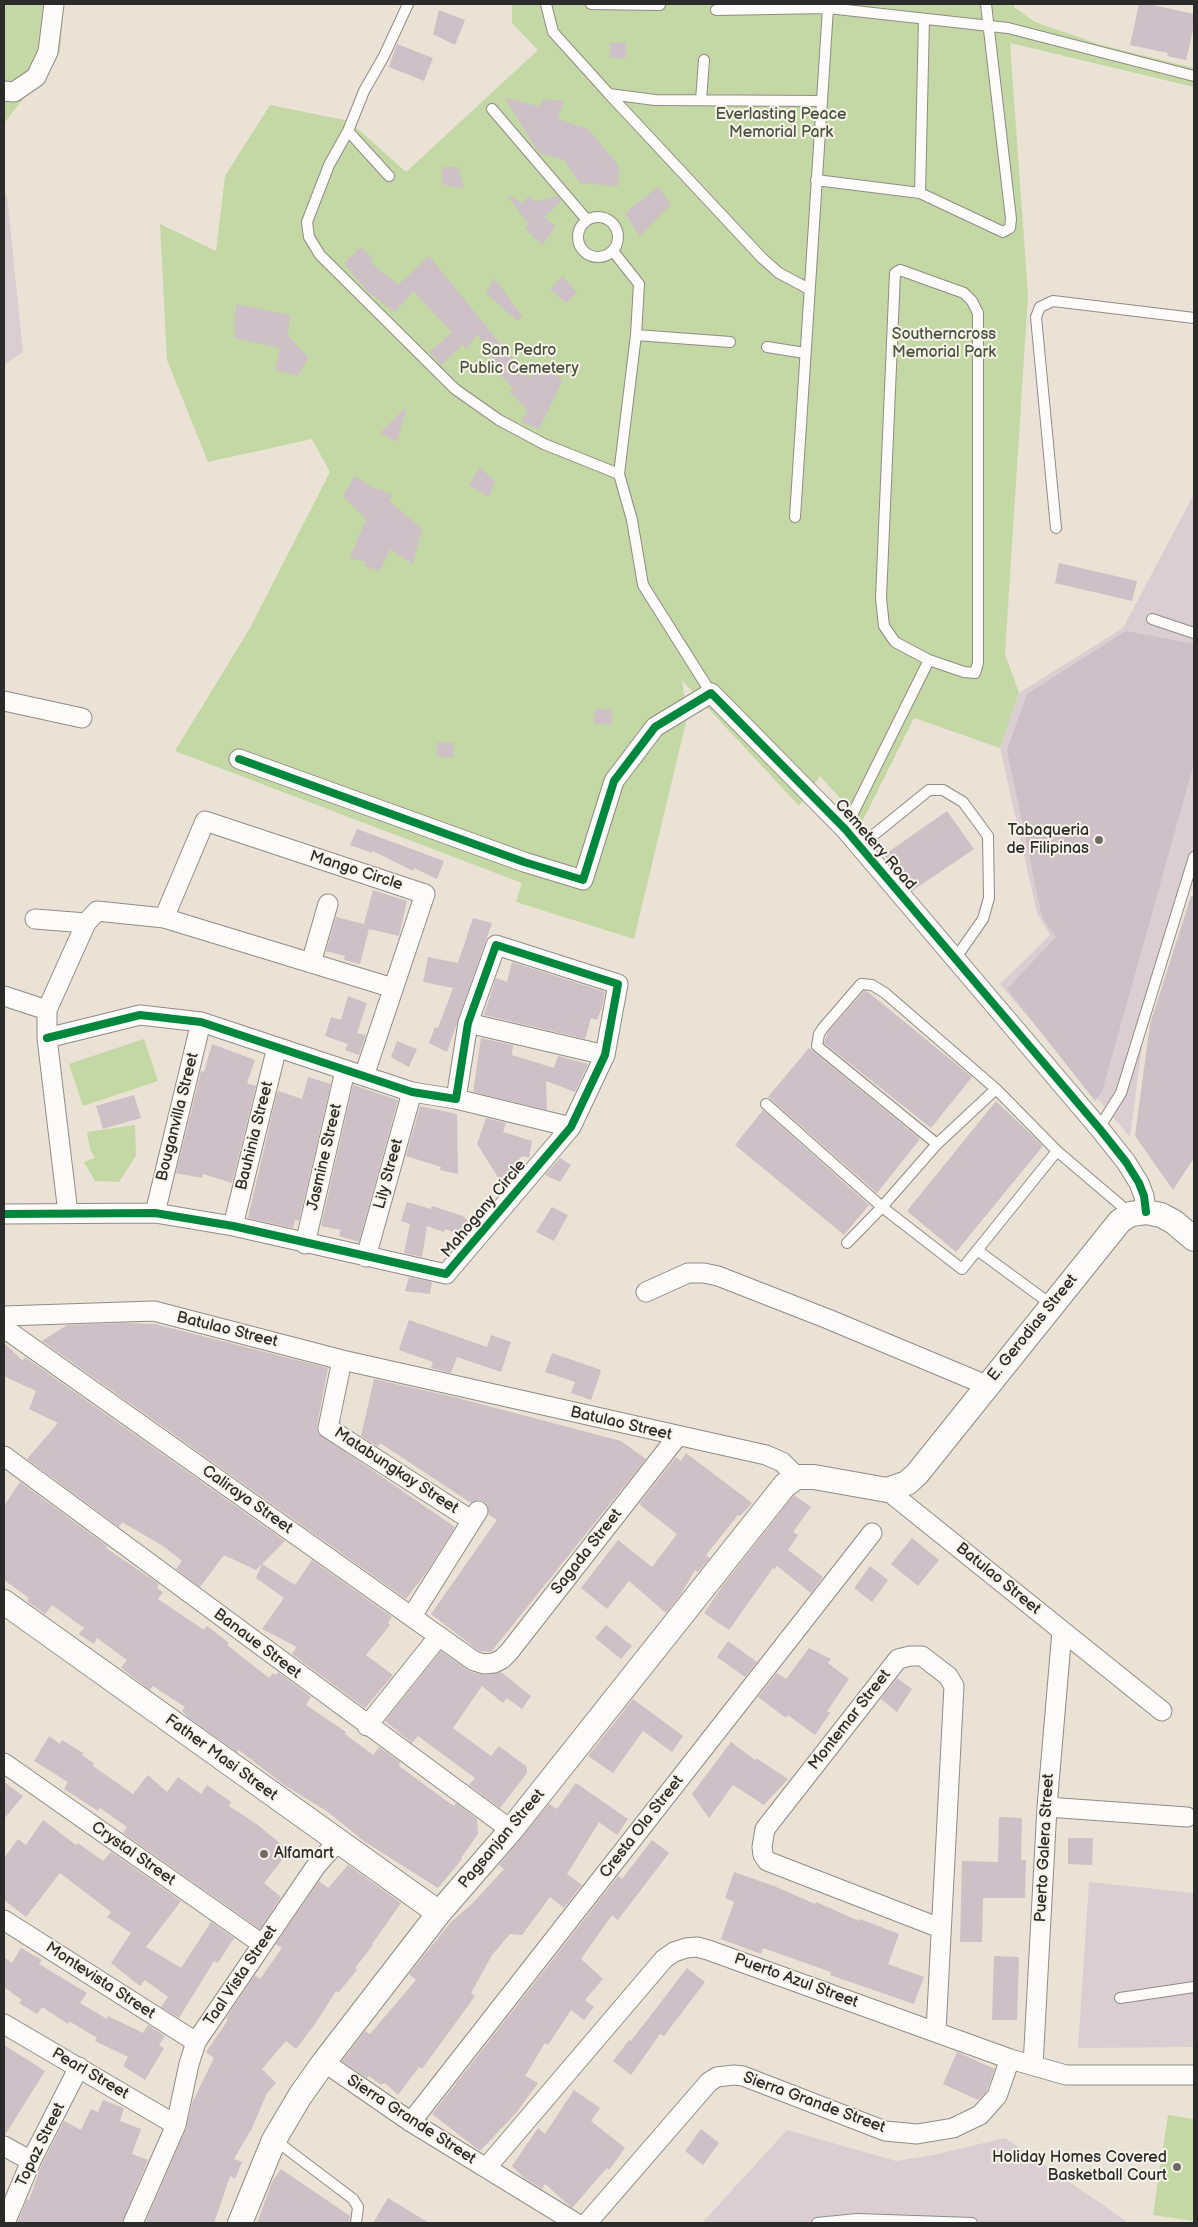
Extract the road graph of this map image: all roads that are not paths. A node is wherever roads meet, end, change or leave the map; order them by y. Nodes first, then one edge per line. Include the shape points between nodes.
1 (54, 4) edge
2 (408, 4) edge
3 (546, 4) edge
4 (591, 4) edge
5 (986, 4) edge
6 (660, 5) dead end
7 (828, 6) edge
8 (716, 10) dead end
9 (924, 19) junction
10 (989, 26) junction
11 (704, 60) dead end
12 (1194, 76) edge
13 (4, 92) edge
14 (609, 94) junction
15 (701, 100) junction
16 (821, 101) junction
17 (492, 108) dead end
18 (348, 131) junction
19 (389, 176) dead end
20 (816, 180) junction
21 (920, 193) junction
22 (588, 220) junction
23 (613, 252) junction
24 (809, 289) junction
25 (1194, 318) edge
26 (636, 334) junction
27 (730, 342) dead end
28 (767, 347) dead end
29 (805, 352) junction
30 (619, 474) junction
31 (795, 517) dead end
32 (1056, 528) dead end
33 (1152, 619) dead end
34 (1194, 633) edge
35 (929, 660) junction
36 (712, 693) junction
37 (4, 701) edge
38 (82, 718) dead end
39 (239, 759) dead end
40 (846, 829) junction
41 (860, 846) junction
42 (1194, 857) edge
43 (328, 904) dead end
44 (164, 918) junction
45 (35, 919) dead end
46 (86, 923) junction
47 (955, 958) junction
48 (311, 963) junction
49 (393, 988) junction
50 (4, 996) edge
51 (47, 1010) junction
52 (201, 1022) junction
53 (468, 1023) junction
54 (47, 1038) junction
55 (277, 1047) junction
56 (605, 1055) junction
57 (344, 1070) junction
58 (364, 1076) junction
59 (996, 1089) junction
60 (412, 1092) junction
61 (456, 1100) junction
62 (766, 1104) dead end
63 (571, 1127) junction
64 (1099, 1128) junction
65 (938, 1144) junction
66 (1057, 1151) junction
67 (882, 1207) junction
68 (68, 1213) junction
69 (154, 1213) junction
70 (1139, 1213) junction
71 (4, 1214) edge
72 (233, 1226) junction
73 (1194, 1239) edge
74 (847, 1243) dead end
75 (306, 1244) junction
76 (977, 1250) junction
77 (366, 1257) junction
78 (646, 1292) dead end
79 (1052, 1305) junction
80 (4, 1316) edge
81 (4, 1328) edge
82 (342, 1360) junction
83 (986, 1385) junction
84 (677, 1437) junction
85 (4, 1456) edge
86 (797, 1477) junction
87 (887, 1490) junction
88 (872, 1533) dead end
89 (4, 1602) edge
90 (412, 1616) junction
91 (1062, 1631) junction
92 (439, 1636) junction
93 (494, 1663) joint
94 (1162, 1711) dead end
95 (367, 1726) junction
96 (4, 1763) edge
97 (1047, 1807) junction
98 (1187, 1817) dead end
99 (511, 1830) junction
100 (337, 1842) junction
101 (439, 1914) junction
102 (4, 1920) edge
103 (940, 1928) junction
104 (262, 1944) junction
105 (1194, 1987) edge
106 (1120, 1998) dead end
107 (4, 2024) edge
108 (936, 2031) junction
109 (196, 2042) junction
110 (1010, 2059) junction
111 (324, 2062) junction
112 (1033, 2066) junction
113 (79, 2067) junction
114 (1194, 2075) edge
115 (411, 2122) junction
116 (176, 2125) junction
117 (274, 2140) junction
118 (4, 2146) edge
119 (31, 2161) junction
120 (486, 2168) junction
121 (857, 2221) edge
122 (5, 2223) edge
123 (133, 2223) edge
124 (240, 2223) edge
125 (356, 2223) edge
126 (576, 2223) edge
127 (587, 2223) edge
128 (817, 2223) edge
129 (972, 2223) edge

1 - 13 street via 48,52 36,77 14,92
2 - 18 lane via 364,91
3 - 14 lane via 553,32
4 - 6 lane
5 - 10 lane
7 - 8 lane
7 - 9 lane
7 - 16 lane
9 - 10 lane
9 - 21 lane
10 - 12 lane via 1008,28
10 - 21 lane via 1010,228 1003,232
11 - 15 lane
14 - 15 lane via 655,100
14 - 24 lane via 762,258 778,273
15 - 16 lane
16 - 20 lane
17 - 22 lane
18 - 19 lane
18 - 30 lane via 329,165 307,222 309,237 320,255 455,389 499,420 544,444
20 - 21 lane
20 - 24 lane
22 - 23 lane via 600,217 616,227 618,240
22 - 23 lane via 582,225 578,238 582,250 600,258
23 - 26 lane via 639,284
24 - 29 lane
25 - 32 lane via 1053,301 1040,306 1036,317
26 - 27 lane
26 - 30 lane
28 - 29 lane
29 - 31 lane
30 - 36 lane via 632,520 643,585
33 - 34 lane
35 - 35 lane via 895,642 884,626 880,598 895,273 900,270 964,293 978,313 978,662 975,673
35 - 40 lane
36 - 39 street via 655,727 614,781 583,880 524,862
36 - 40 street, Cemetery Road
37 - 38 street
40 - 41 street, Cemetery Road
41 - 47 street, Cemetery Road
41 - 47 lane via 929,790 944,790 964,802 988,836 989,898 983,919
42 - 64 lane via 1121,1093
43 - 48 street
44 - 46 street via 97,911
44 - 48 street
44 - 49 street, Mango Circle via 205,821 425,894
45 - 46 street
46 - 51 street
47 - 64 street, Cemetery Road
48 - 49 street
49 - 58 street, Mango Circle
50 - 51 street
51 - 54 street
52 - 54 street via 140,1015
52 - 55 street
52 - 69 street, Bouganvilla Street
53 - 56 street
53 - 56 street, Mahogany Circle via 496,945 618,984
53 - 61 street
54 - 68 street
55 - 57 street
55 - 72 street, Bauhinia Street
56 - 63 street, Mahogany Circle
57 - 58 street
57 - 75 street, Jasmine Street
58 - 60 street
59 - 65 lane
59 - 65 lane via 885,993 872,985 861,984 823,1028 817,1046
59 - 66 lane
60 - 61 street
60 - 77 street, Lily Street
61 - 63 street
62 - 67 lane
63 - 77 street, Mahogany Circle via 446,1274
64 - 70 street, Cemetery Road via 1139,1183 1144,1196
65 - 67 lane
66 - 70 lane
66 - 76 lane
67 - 74 lane
67 - 76 lane via 962,1269
68 - 69 street, Mahogany Circle
68 - 71 street, Mahogany Circle
69 - 72 street, Mahogany Circle
70 - 73 street via 1161,1215
70 - 79 street, E. Gerodias Street via 1120,1221
72 - 75 street, Mahogany Circle
75 - 77 street, Mahogany Circle
76 - 79 lane
78 - 83 street via 688,1273 718,1276
79 - 83 street, E. Gerodias Street
80 - 82 street, Batulao Street via 154,1311
81 - 90 street, Caliraya Street
82 - 84 street, Batulao Street
82 - 90 street, Matabungkay Street via 328,1428 475,1515
83 - 87 street, E. Gerodias Street via 917,1474 907,1484
84 - 86 street, Batulao Street via 766,1455 782,1462
84 - 93 street, Sagada Street via 509,1652
85 - 95 street, Banaue Street
86 - 87 street, Batulao Street
86 - 99 street, Pagsanjan Street via 776,1496
87 - 91 street, Batulao Street
88 - 115 street, Cresta Ola Street
89 - 100 street, Father Masi Street
90 - 92 street, Caliraya Street
91 - 94 street, Batulao Street
91 - 97 street, Puerto Galera Street
92 - 93 street, Caliraya Street via 474,1661
92 - 95 street
95 - 99 street, Banaue Street
96 - 104 street, Crystal Street
97 - 98 street
97 - 112 street, Puerto Galera Street
99 - 101 street, Pagsanjan Street
100 - 101 street, Father Masi Street
100 - 104 street, Taal Vista Street via 316,1866
101 - 111 street, Pagsanjan Street
102 - 109 street, Montevista Street
103 - 103 street, Montemar Street via 954,1686 948,1676 922,1656 910,1656 898,1659 765,1829 762,1855 767,1861
103 - 108 street, Montemar Street
104 - 109 street, Taal Vista Street
105 - 106 lane
107 - 113 street, Pearl Street
108 - 110 street, Puerto Azul Street
108 - 120 street, Puerto Azul Street via 708,1950 686,1948 664,1960
109 - 116 street, Taal Vista Street via 188,2064
110 - 112 street, Puerto Azul Street
110 - 127 street, Sierra Grande Street via 998,2096 980,2114 953,2128 917,2134 885,2131 743,2076 717,2077 709,2082
111 - 115 street, Sierra Grande Street
111 - 117 street, Pagsanjan Street
112 - 114 street, Puerto Azul Street via 1066,2075
113 - 116 street, Pearl Street
113 - 119 street, Topaz Street
115 - 120 street, Sierra Grande Street
116 - 123 street, Taal Vista Street
117 - 124 street, Pagsanjan Street
117 - 125 lane via 354,2199 358,2207
118 - 119 street
119 - 122 street, Topaz Street
120 - 126 street, Sierra Grande Street
121 - 128 lane
121 - 129 lane

